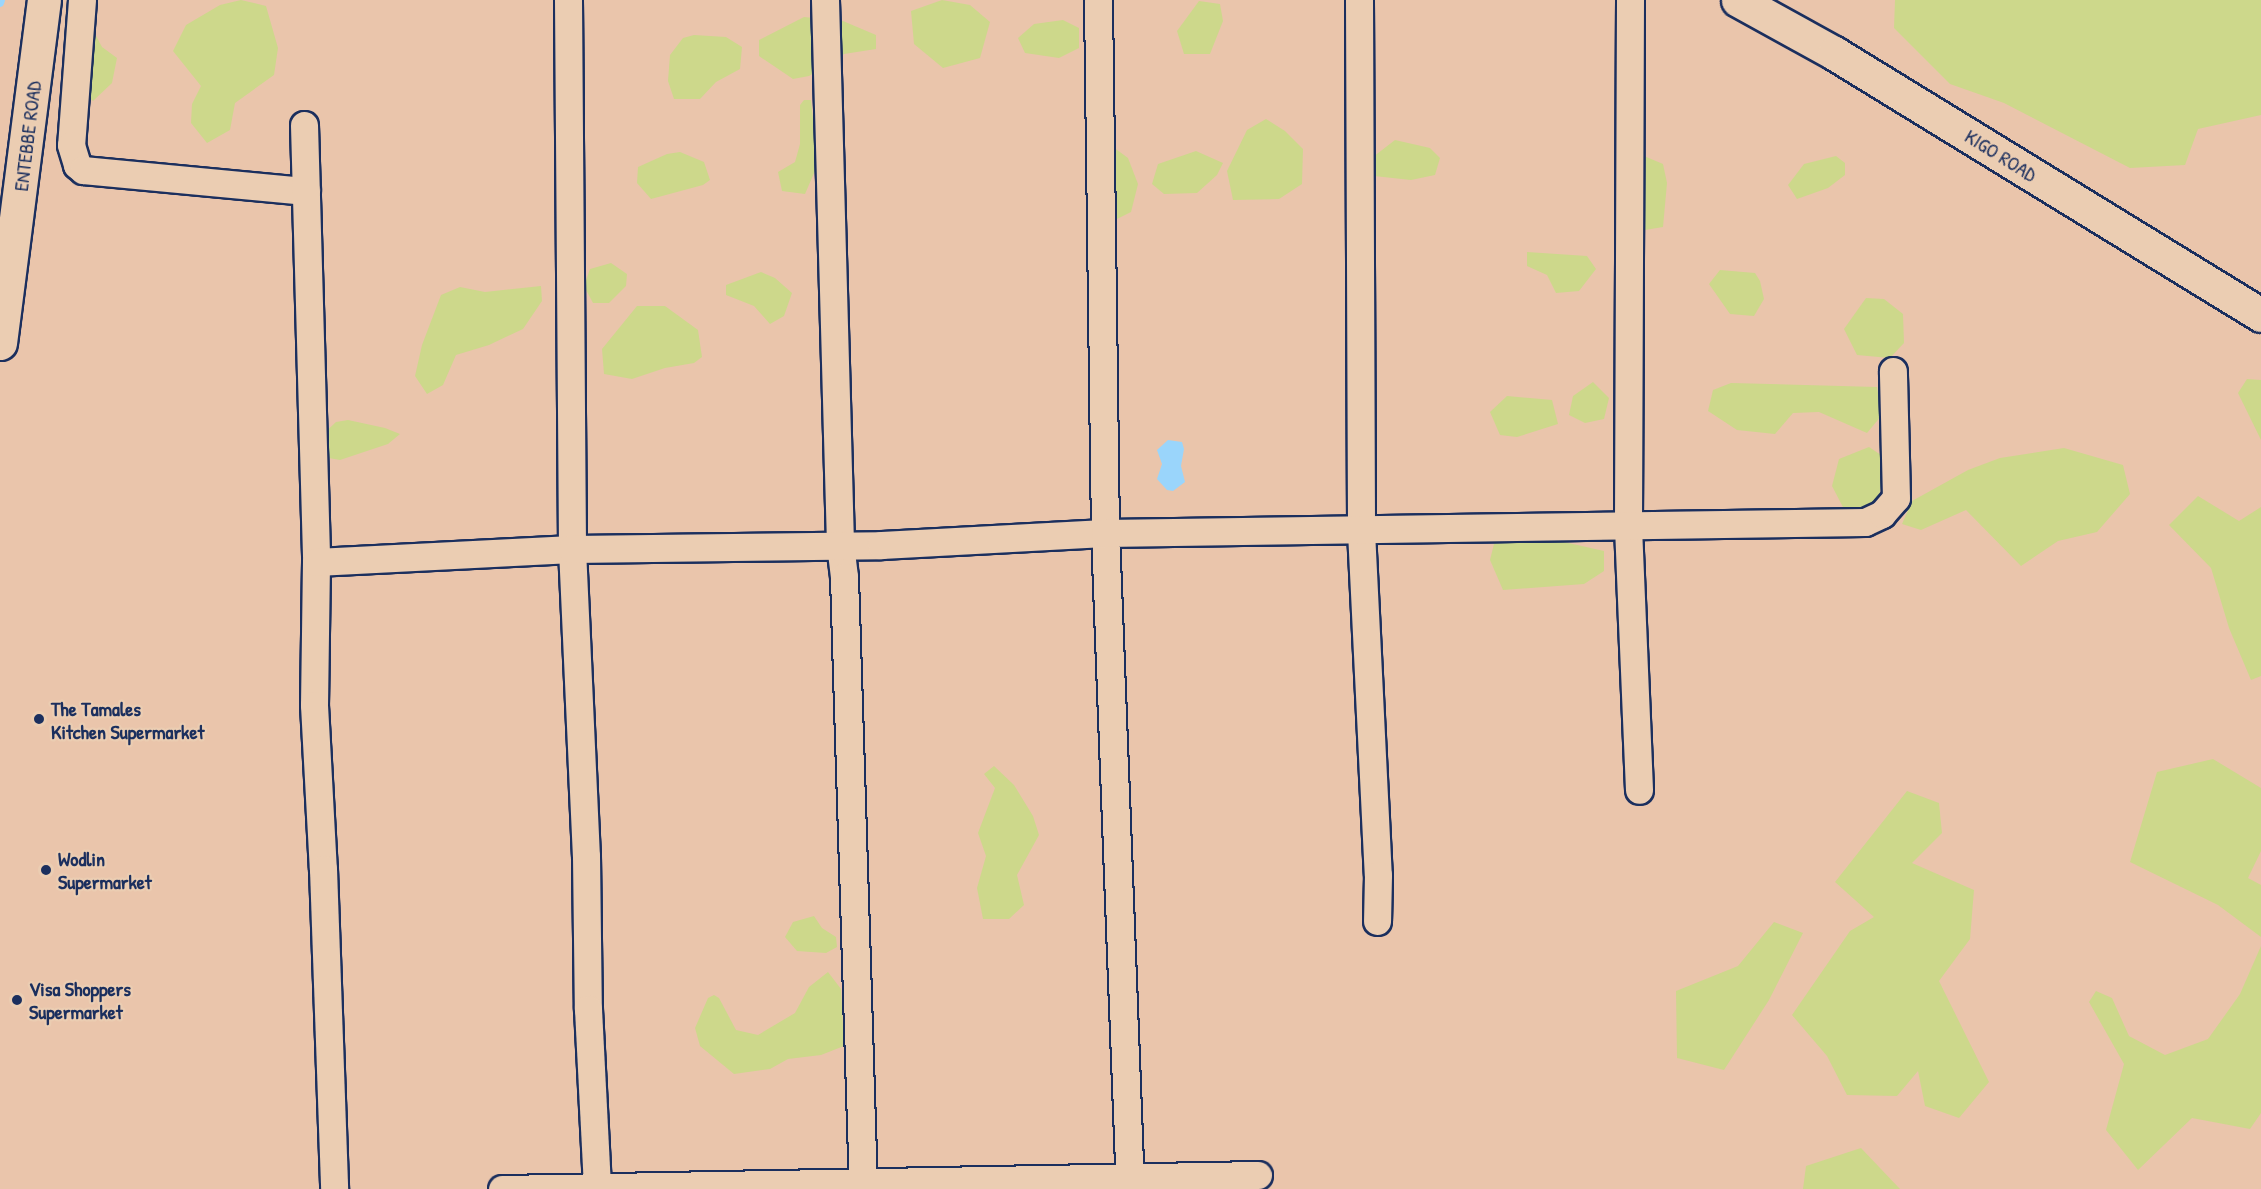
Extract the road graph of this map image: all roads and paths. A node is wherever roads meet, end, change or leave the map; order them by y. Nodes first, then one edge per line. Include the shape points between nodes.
1 (44, 0) edge
2 (82, 0) edge
3 (568, 0) edge
4 (825, 0) edge
5 (1098, 0) edge
6 (1359, 0) edge
7 (1629, 0) edge
8 (1738, 0) edge
9 (304, 125) dead end
10 (306, 191) junction
11 (2261, 315) edge
12 (0, 343) edge
13 (1893, 371) dead end
14 (1628, 527) junction
15 (1361, 531) junction
16 (1105, 533) junction
17 (840, 544) junction
18 (572, 549) junction
19 (316, 562) junction
20 (1639, 790) dead end
21 (1377, 921) dead end
22 (1258, 1175) dead end
23 (1130, 1183) edge
24 (863, 1185) edge
25 (597, 1188) edge
26 (334, 1189) edge
27 (502, 1189) edge

1 - 12 street, ENTEBBE ROAD
2 - 10 street via 71,145 77,165 83,170
3 - 18 street
4 - 17 street
5 - 16 street
6 - 15 street
7 - 14 street
8 - 11 street, KIGO ROAD via 1834,53
9 - 10 street
10 - 19 street
13 - 14 street via 1896,498 1882,514 1865,522
14 - 15 street
14 - 20 street
15 - 16 street
15 - 21 street
16 - 17 street
16 - 23 street
17 - 18 street
17 - 24 street
18 - 19 street
18 - 25 street
19 - 26 street via 314,705
22 - 23 street
23 - 24 street
24 - 25 street
25 - 27 street

